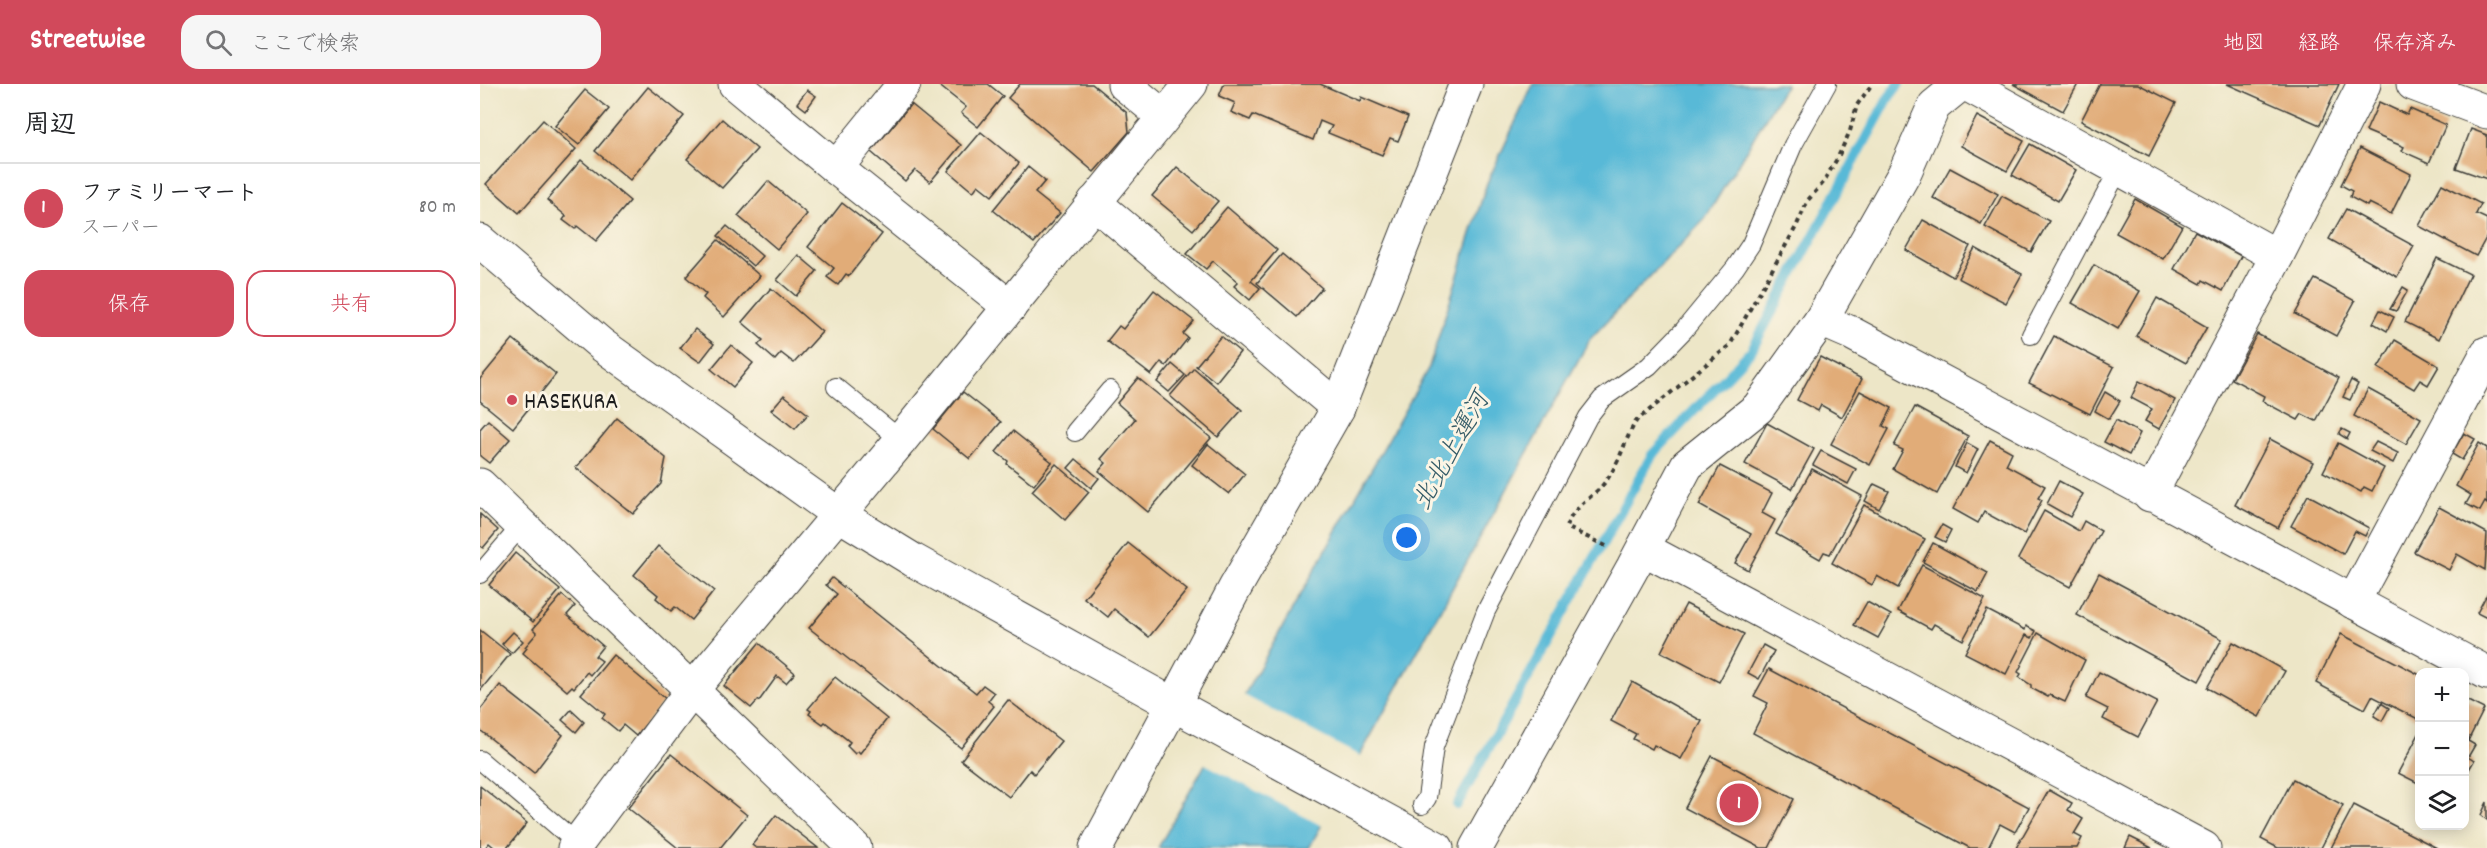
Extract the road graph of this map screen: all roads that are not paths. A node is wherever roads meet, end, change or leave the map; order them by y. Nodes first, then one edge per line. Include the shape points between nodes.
1 (735, 84) edge
2 (904, 84) edge
3 (1124, 84) edge
4 (1191, 84) edge
5 (1466, 84) edge
6 (1827, 84) edge
7 (1964, 84) edge
8 (2364, 84) edge
9 (2413, 84) edge
10 (2487, 112) edge
11 (1163, 116) junction
12 (836, 168) junction
13 (2119, 169) junction
14 (1094, 202) junction
15 (480, 241) edge
16 (2277, 256) junction
17 (1010, 307) junction
18 (1821, 320) junction
19 (2031, 334) dead end
20 (2487, 353) edge
21 (836, 387) dead end
22 (1110, 390) dead end
23 (1338, 408) junction
24 (1075, 432) dead end
25 (901, 440) junction
26 (480, 485) edge
27 (2150, 495) junction
28 (838, 514) junction
29 (521, 526) junction
30 (1644, 549) junction
31 (480, 574) edge
32 (2353, 602) junction
33 (2487, 673) edge
34 (692, 690) junction
35 (1173, 705) junction
36 (480, 760) edge
37 (1422, 805) dead end
38 (583, 844) edge
39 (855, 848) edge
40 (1096, 848) edge
41 (1437, 848) edge
42 (1476, 848) edge
43 (2204, 848) edge

1 - 12 street
2 - 12 street
3 - 11 street
4 - 11 street
5 - 23 street
6 - 37 lane via 1793,145 1751,244 1735,268 1649,366 1602,399 1588,417 1486,611 1434,747 1427,798
7 - 13 street
7 - 18 street via 1934,106 1904,174
8 - 16 street
9 - 10 street
11 - 14 street
12 - 17 street
13 - 16 street
13 - 19 lane
14 - 17 street
14 - 23 street
15 - 28 street via 602,345
16 - 27 street
17 - 25 street
18 - 27 street
18 - 30 street via 1758,408 1687,465
20 - 32 street
21 - 25 lane
22 - 24 lane
23 - 35 street
25 - 28 street
26 - 29 street
27 - 32 street
28 - 34 street
28 - 35 street
29 - 31 lane
29 - 34 street
30 - 42 street
30 - 43 street
32 - 33 street
34 - 38 street
34 - 39 street
35 - 40 street
35 - 41 street
36 - 38 lane

